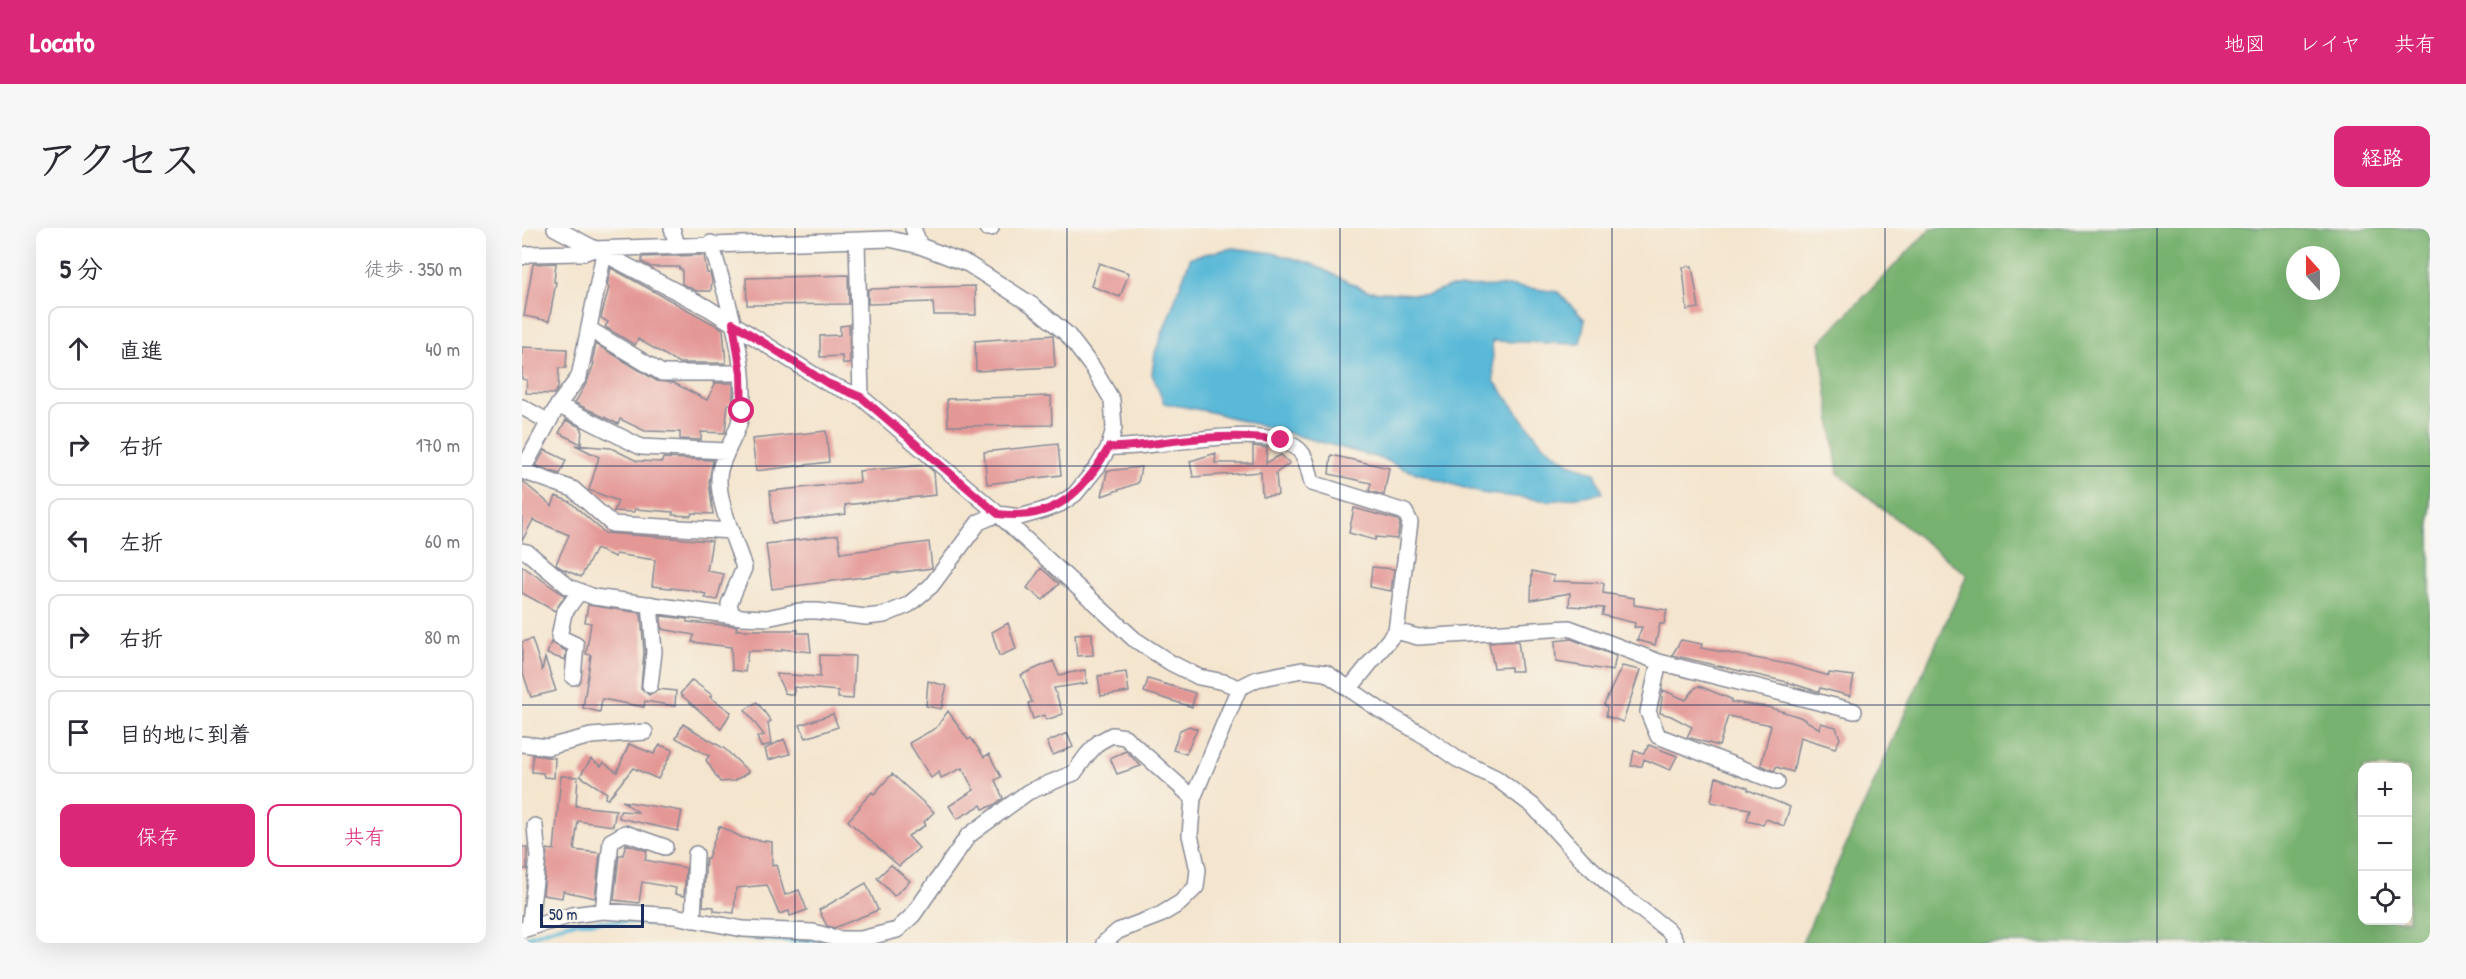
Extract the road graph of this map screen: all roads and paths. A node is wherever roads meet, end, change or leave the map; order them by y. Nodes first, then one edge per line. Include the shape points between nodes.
1 (555, 228) edge
2 (672, 228) edge
3 (913, 228) edge
4 (857, 241) junction
5 (711, 243) junction
6 (676, 245) junction
7 (920, 246) junction
8 (599, 251) junction
9 (522, 257) edge
10 (733, 323) junction
11 (589, 329) junction
12 (741, 373) junction
13 (861, 397) junction
14 (558, 405) junction
15 (522, 407) edge
16 (549, 422) junction
17 (1109, 447) junction
18 (728, 451) junction
19 (522, 471) edge
20 (998, 514) junction
21 (732, 531) junction
22 (522, 550) edge
23 (580, 591) junction
24 (650, 604) junction
25 (732, 615) junction
26 (1396, 631) junction
27 (1659, 662) junction
28 (573, 677) dead end
29 (650, 684) dead end
30 (1239, 688) junction
31 (1350, 688) junction
32 (1854, 711) dead end
33 (645, 732) dead end
34 (522, 744) edge
35 (1778, 782) dead end
36 (1193, 798) junction
37 (535, 826) dead end
38 (665, 847) dead end
39 (696, 854) dead end
40 (603, 911) junction
41 (693, 920) junction
42 (526, 929) edge
43 (1104, 943) edge
44 (1676, 943) edge

1 - 8 street
2 - 6 street
3 - 7 street
4 - 5 street
4 - 7 street via 890,239
4 - 13 street
5 - 6 street
5 - 10 street
6 - 8 street
7 - 17 street via 968,264 1032,305 1067,334 1112,400 1114,428
8 - 9 street
8 - 10 street
8 - 11 street
10 - 12 street
10 - 13 street via 827,383
11 - 12 street via 662,374
11 - 14 street via 579,376
12 - 18 street via 742,411
13 - 20 street
14 - 16 street
14 - 18 street via 641,447
15 - 16 street
16 - 19 street
17 - 20 street via 1075,494 1060,504 1020,517
17 - 26 street via 1241,437 1281,440 1304,457 1312,483 1404,512 1410,522
18 - 21 street via 720,471 719,491
19 - 21 street via 573,489 612,524
20 - 25 street via 979,522 931,586 908,605 884,615 866,617 817,610 767,618
20 - 30 street via 1134,639 1199,677
21 - 25 street via 744,568 729,604
22 - 23 street via 569,587
23 - 24 street via 594,597
23 - 28 street via 564,613 559,637 576,645
24 - 25 street
24 - 29 street via 654,652
26 - 27 street via 1418,637 1569,628
26 - 31 street
27 - 32 street
27 - 35 street via 1648,712 1658,736
30 - 31 street via 1257,679 1302,670 1326,672
30 - 36 street
31 - 44 street via 1457,759 1496,778 1533,806 1582,860 1670,932
33 - 34 street via 591,736 548,747
36 - 41 street via 1125,737 1112,735 1099,742 1074,773 1028,792 968,836 913,915 897,930 861,939 839,939 813,932 743,929
36 - 43 street via 1190,835 1198,870 1196,887 1180,903 1118,932
37 - 42 street via 538,858
38 - 40 street via 625,833 611,841
39 - 41 street
40 - 41 street
40 - 42 street via 572,915

